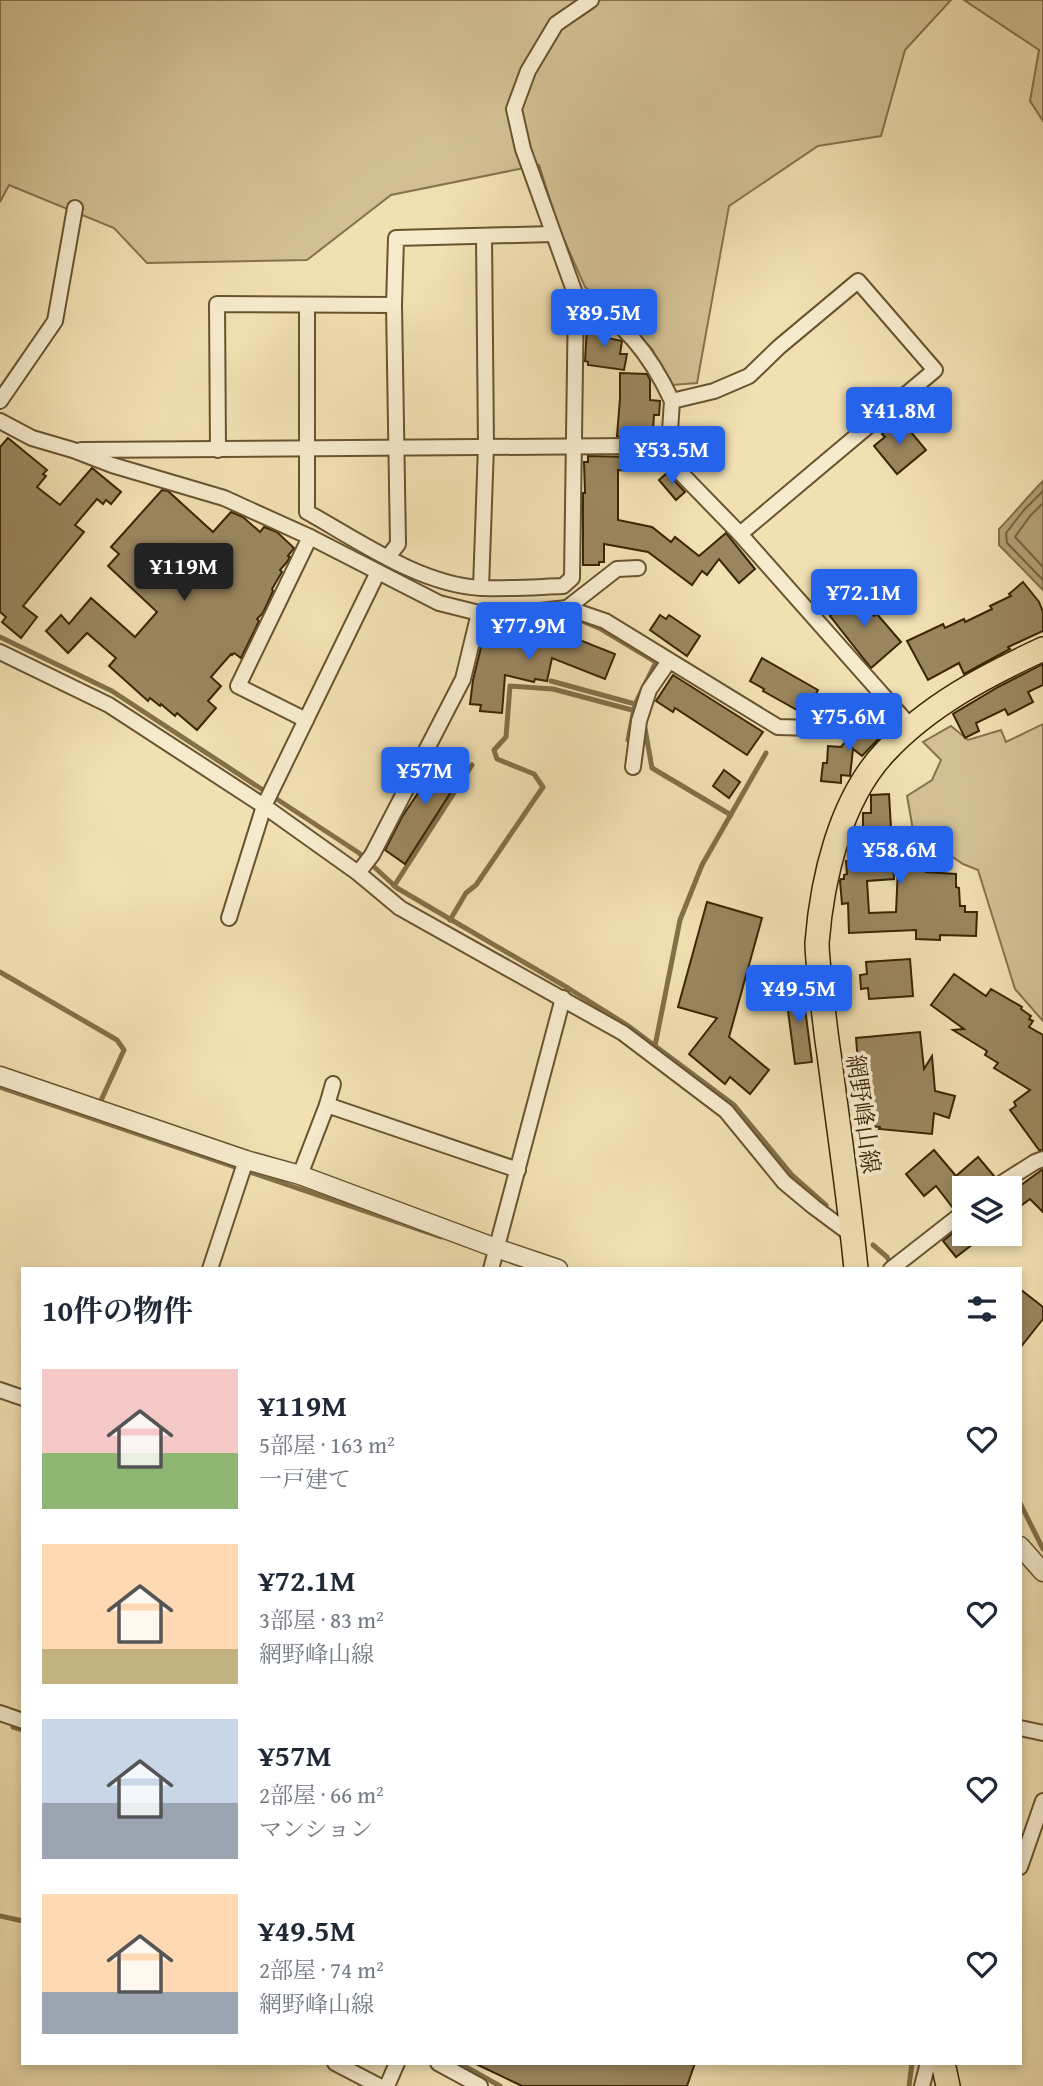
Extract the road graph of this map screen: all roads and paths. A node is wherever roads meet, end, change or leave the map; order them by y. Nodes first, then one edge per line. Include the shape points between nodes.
1 (591, 0) edge
2 (75, 208) dead end
3 (553, 234) junction
4 (484, 237) junction
5 (576, 296) junction
6 (307, 305) junction
7 (394, 305) junction
8 (0, 401) edge
9 (672, 401) junction
10 (0, 421) edge
11 (574, 445) junction
12 (486, 446) junction
13 (397, 447) junction
14 (306, 448) junction
15 (73, 450) junction
16 (219, 450) junction
17 (668, 460) junction
18 (740, 534) junction
19 (310, 537) junction
20 (388, 557) junction
21 (638, 568) dead end
22 (378, 572) junction
23 (481, 588) junction
24 (566, 608) junction
25 (479, 612) junction
26 (1043, 649) edge
27 (0, 652) edge
28 (669, 661) junction
29 (306, 720) junction
30 (905, 720) junction
31 (633, 766) dead end
32 (264, 806) junction
33 (358, 873) junction
34 (229, 918) dead end
35 (563, 998) junction
36 (0, 1076) edge
37 (332, 1084) dead end
38 (327, 1105) junction
39 (1043, 1159) edge
40 (246, 1160) junction
41 (518, 1170) junction
42 (300, 1175) junction
43 (1013, 1176) edge
44 (952, 1221) edge
45 (853, 1236) junction
46 (496, 1248) junction
47 (211, 1267) edge
48 (491, 1267) edge
49 (552, 1267) edge
50 (856, 1267) edge
51 (894, 1267) edge
52 (0, 1390) edge
53 (21, 1397) edge
54 (1022, 1548) edge
55 (1043, 1572) edge
56 (0, 1713) edge
57 (21, 1720) edge
58 (1022, 1728) edge
59 (1043, 1733) edge
60 (1043, 1801) edge
61 (1022, 1861) edge
62 (339, 2065) edge
63 (396, 2065) edge
64 (442, 2065) edge
65 (927, 2065) edge
66 (943, 2065) edge
67 (379, 2086) edge
68 (387, 2086) edge
69 (480, 2086) edge
70 (922, 2086) edge
71 (948, 2086) edge

1 - 3 street via 556,24 527,71 514,109
2 - 8 street via 55,321
3 - 4 street
3 - 5 street
4 - 7 street via 396,238
4 - 12 street
5 - 9 street via 619,324 645,352
5 - 11 street
6 - 7 street
6 - 14 street
6 - 16 street via 217,304
7 - 13 street
9 - 17 street
9 - 18 street via 714,391 748,376 858,281 935,370
10 - 15 street via 32,438
11 - 12 street
11 - 17 street via 629,446
11 - 23 street via 572,578 563,586
12 - 13 street
12 - 23 street
13 - 14 street
13 - 20 street via 398,544
14 - 16 street
14 - 20 street via 307,512
15 - 16 street
15 - 19 street via 225,498
17 - 18 street
18 - 30 street
19 - 22 street
19 - 29 street via 238,686
20 - 23 street via 436,579
21 - 24 street via 617,569
22 - 25 street via 439,603
22 - 29 street
24 - 25 street
24 - 28 street via 605,621
25 - 33 street via 463,679 372,855
26 - 30 main road, 網野峰山線
27 - 32 street via 110,705
28 - 30 street via 778,727 812,728 855,719
28 - 31 street via 649,690 642,710
29 - 32 street
30 - 45 main road, 網野峰山線 via 845,813 823,894 817,946
32 - 33 street
32 - 34 street
33 - 35 street via 400,908
35 - 41 street
35 - 45 street via 623,1032 726,1111 784,1182
36 - 40 street
37 - 38 street
38 - 41 street
38 - 42 street
39 - 43 street
40 - 42 street
40 - 47 street
41 - 46 street
42 - 46 street
44 - 51 street
45 - 50 main road, 網野峰山線
46 - 48 street
46 - 49 street
52 - 53 street
54 - 55 street
56 - 57 street
58 - 59 street
60 - 61 street
62 - 67 street
63 - 68 street
64 - 69 street
65 - 70 street
66 - 71 main road

